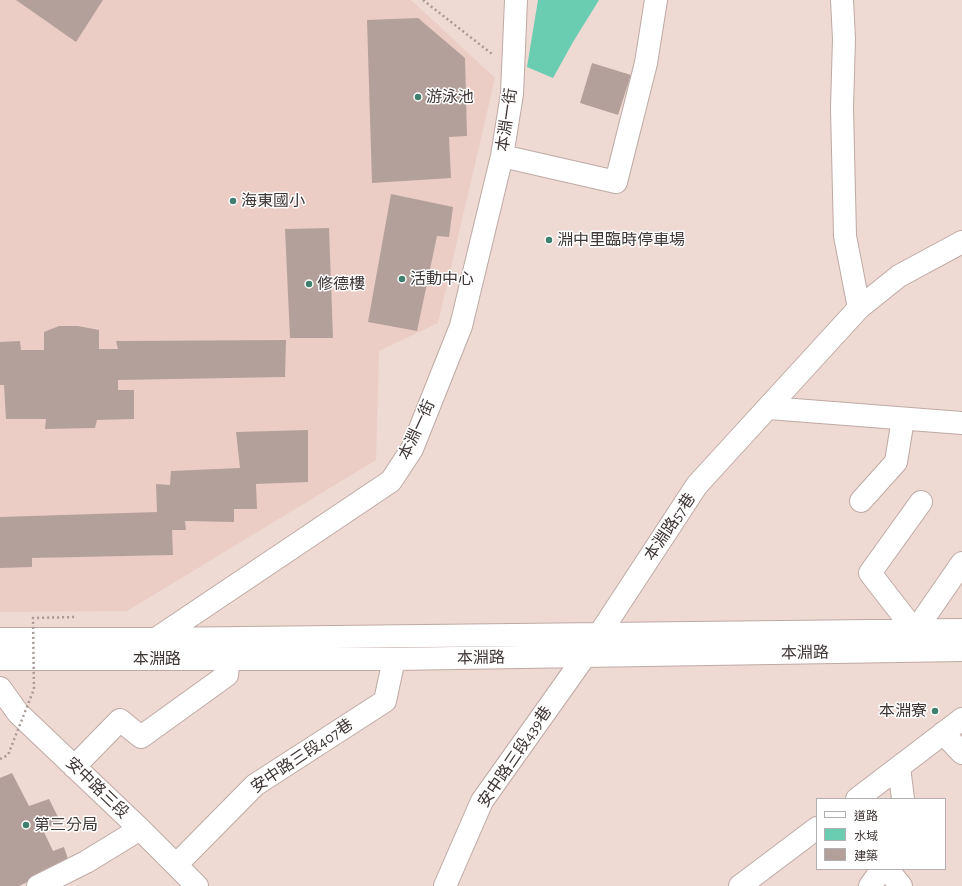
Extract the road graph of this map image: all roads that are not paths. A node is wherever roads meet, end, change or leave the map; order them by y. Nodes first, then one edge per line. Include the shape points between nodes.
1 (516, 0) edge
2 (656, 0) edge
3 (842, 0) edge
4 (502, 156) junction
5 (962, 242) edge
6 (859, 308) junction
7 (769, 408) junction
8 (903, 419) junction
9 (962, 423) edge
10 (861, 501) dead end
11 (921, 502) dead end
12 (962, 563) edge
13 (962, 630) edge
14 (915, 631) junction
15 (599, 634) junction
16 (0, 639) edge
17 (154, 639) junction
18 (962, 650) edge
19 (585, 656) junction
20 (0, 659) edge
21 (130, 659) junction
22 (229, 659) junction
23 (394, 659) junction
24 (0, 688) edge
25 (962, 719) edge
26 (943, 733) junction
27 (962, 752) edge
28 (74, 766) junction
29 (899, 767) junction
30 (858, 798) edge
31 (903, 798) edge
32 (140, 829) junction
33 (816, 829) edge
34 (176, 864) junction
35 (881, 870) edge
36 (888, 870) edge
37 (38, 886) edge
38 (197, 886) edge
39 (445, 886) edge
40 (740, 886) edge
41 (870, 886) edge
42 (901, 886) edge

1 - 4 street, 本淵一街 via 512,94
2 - 4 street via 646,63 616,182
3 - 6 street via 845,236
4 - 17 street, 本淵一街 via 461,326 412,449 391,481
5 - 6 street, 本淵路57巷 via 899,276
6 - 7 street, 本淵路57巷
7 - 8 street
7 - 15 street, 本淵路57巷 via 697,485
8 - 9 street
8 - 10 street via 896,462
11 - 14 street via 870,573
12 - 14 street
13 - 14 street, 本淵路
14 - 15 street, 本淵路
15 - 17 street, 本淵路
15 - 19 street, 本淵路57巷
16 - 17 street, 本淵路
17 - 21 street, 本淵一街
18 - 19 street, 本淵路
19 - 23 street, 本淵路
19 - 39 street, 安中路三段439巷 via 482,801
20 - 21 street, 本淵路
21 - 22 street, 本淵路
22 - 23 street, 本淵路
22 - 28 street via 227,675 142,737 120,720
23 - 34 street, 安中路三段407巷 via 385,700 255,786
24 - 28 street, 安中路三段 via 18,713
25 - 26 street
26 - 27 street
26 - 29 street
28 - 32 street, 安中路三段
29 - 30 street
29 - 31 street
32 - 34 street, 安中路三段
32 - 37 street via 86,862
33 - 40 street
34 - 38 street, 安中路三段
35 - 41 street
36 - 42 street

